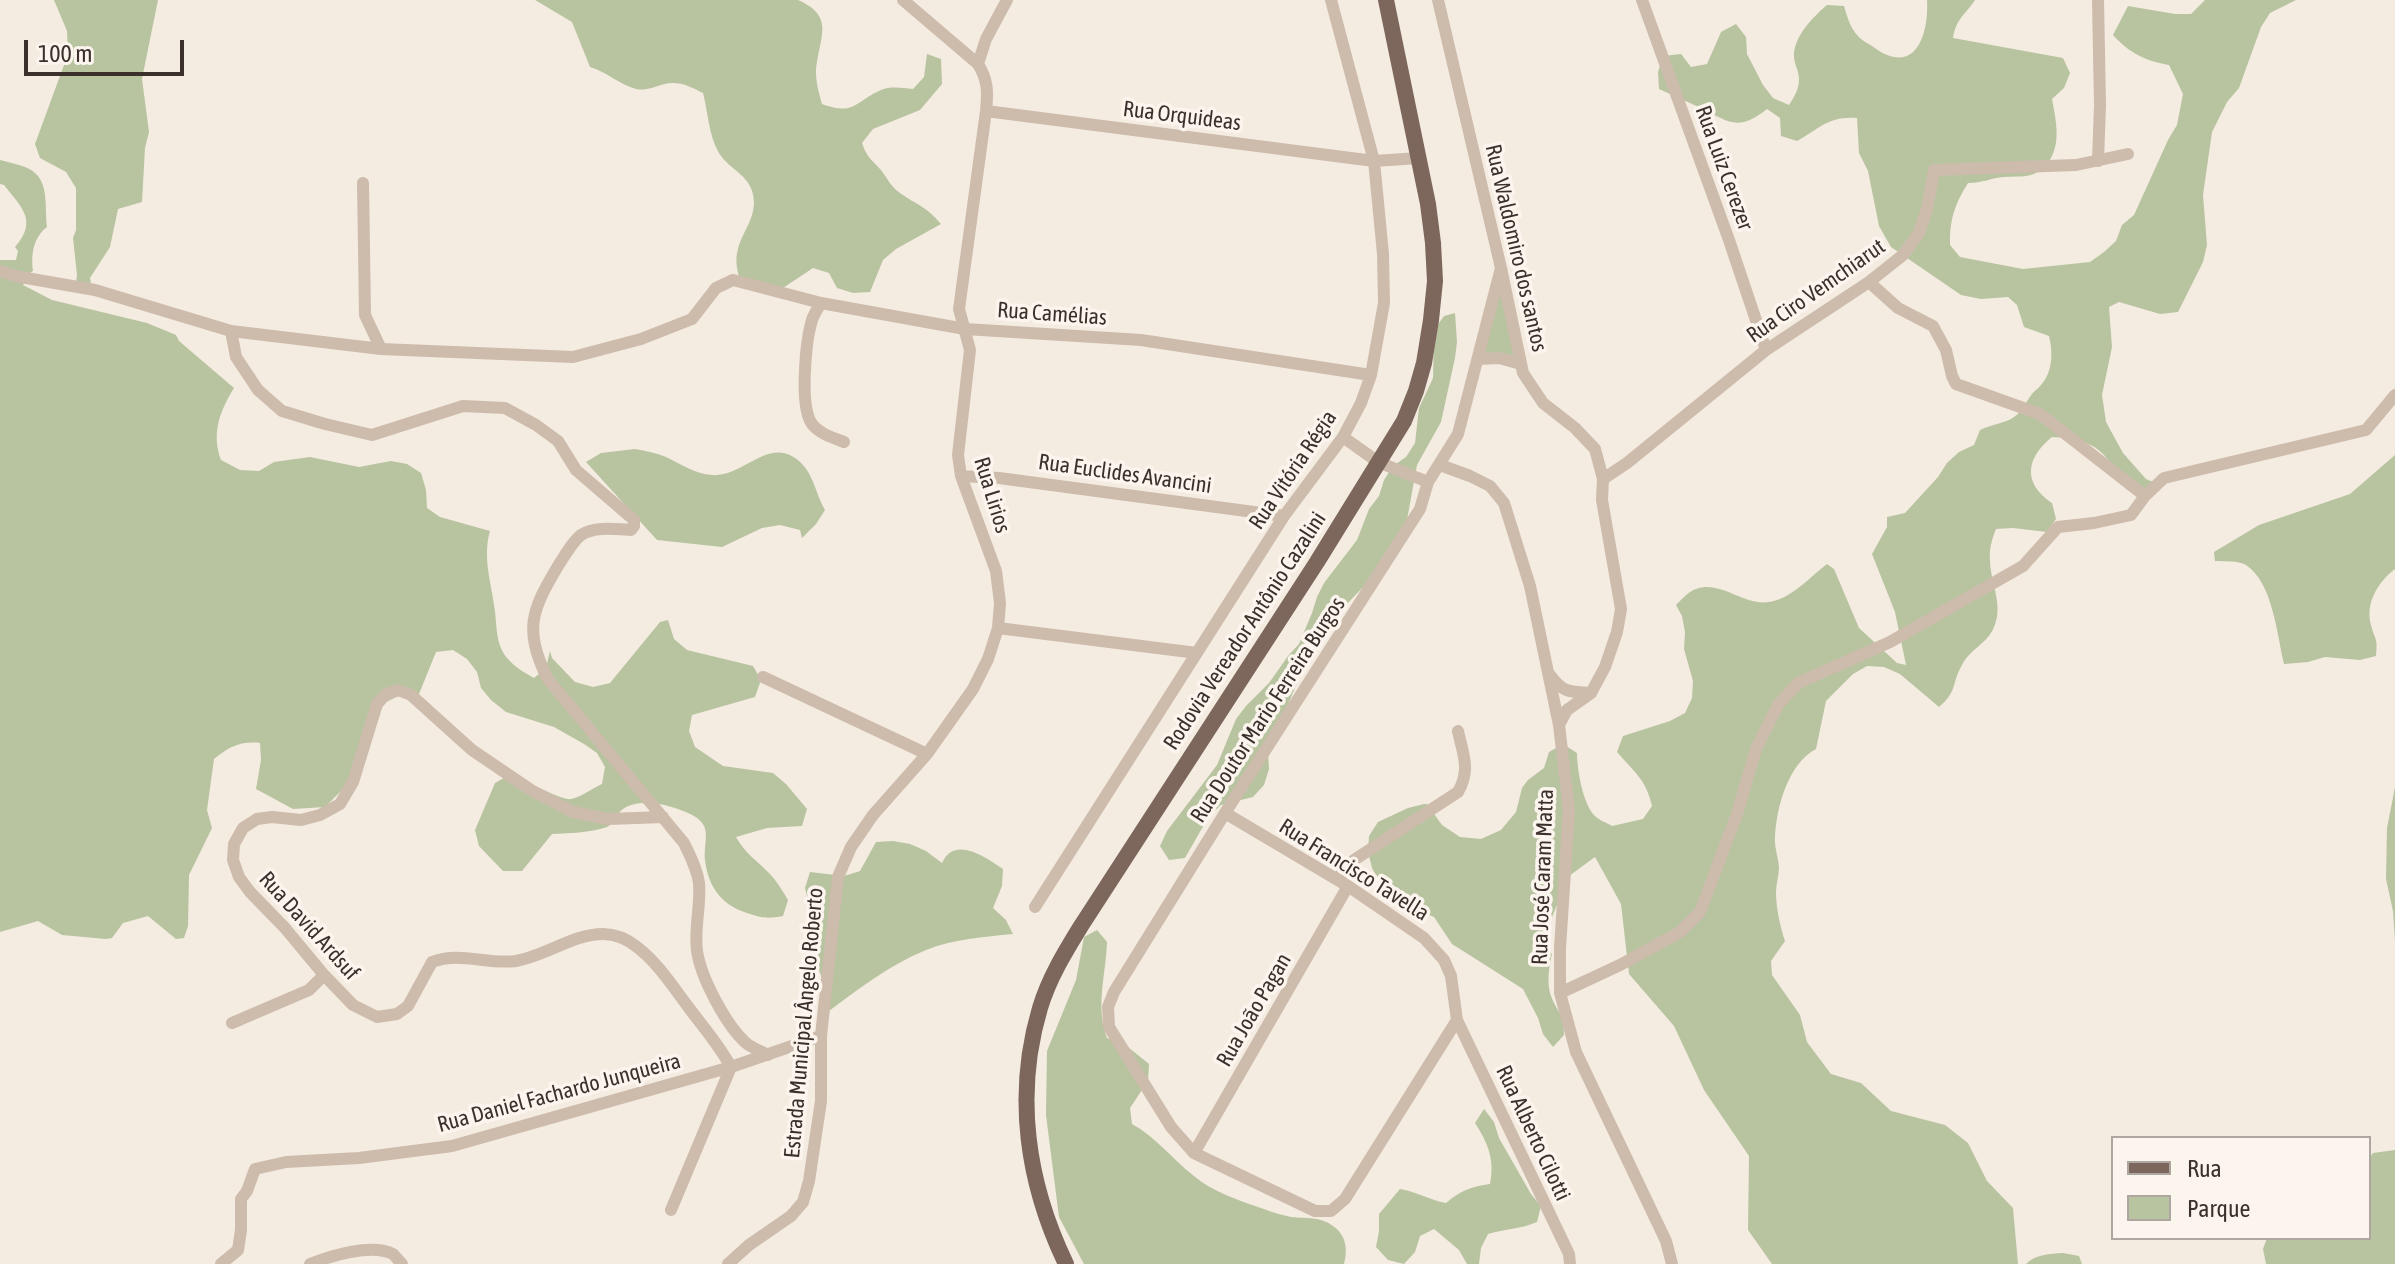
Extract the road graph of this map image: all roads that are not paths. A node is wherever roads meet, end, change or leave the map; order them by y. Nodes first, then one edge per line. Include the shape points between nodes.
1 (903, 0) edge
2 (1007, 0) edge
3 (1331, 0) edge
4 (1386, 0) edge
5 (1438, 0) edge
6 (1642, 0) edge
7 (2098, 0) edge
8 (978, 64) junction
9 (986, 111) junction
10 (2128, 154) dead end
11 (1419, 158) junction
12 (1374, 161) junction
13 (2098, 161) junction
14 (363, 183) dead end
15 (1501, 268) junction
16 (0, 271) edge
17 (1869, 282) junction
18 (821, 303) junction
19 (965, 329) junction
20 (231, 331) junction
21 (381, 349) junction
22 (1766, 350) junction
23 (1478, 359) junction
24 (1521, 364) junction
25 (1371, 375) junction
26 (2395, 395) edge
27 (1343, 437) junction
28 (844, 442) dead end
29 (1378, 462) junction
30 (1440, 465) junction
31 (961, 476) junction
32 (1603, 479) junction
33 (1428, 482) junction
34 (2145, 496) junction
35 (1284, 516) junction
36 (998, 628) junction
37 (1197, 653) junction
38 (1548, 671) junction
39 (763, 677) dead end
40 (1591, 693) junction
41 (1559, 725) junction
42 (1458, 731) dead end
43 (927, 754) junction
44 (1225, 813) junction
45 (663, 817) junction
46 (851, 847) joint
47 (1343, 883) junction
48 (1035, 907) dead end
49 (324, 975) junction
50 (1560, 993) junction
51 (1457, 1020) junction
52 (232, 1023) dead end
53 (821, 1036) junction
54 (768, 1055) junction
55 (731, 1067) junction
56 (1194, 1153) junction
57 (671, 1210) dead end
58 (221, 1264) edge
59 (310, 1264) edge
60 (402, 1264) edge
61 (728, 1264) edge
62 (1066, 1264) edge
63 (1570, 1264) edge
64 (1672, 1264) edge

1 - 8 street
2 - 8 street
3 - 12 street, Rua Vitória Régia
4 - 11 main road, Rodovia Vereador Antônio Cazalini
5 - 15 street, Rua Waldomiro dos santos
6 - 22 street, Rua Luiz Cerezer
7 - 13 street
8 - 9 street, Rua Lirios via 986,76
9 - 12 street, Rua Orquideas
9 - 19 street, Rua Lirios via 959,309
10 - 13 street, Rua Ciro Vemchiarut
11 - 12 street, Rua Orquideas
11 - 29 main road, Rodovia Vereador Antônio Cazalini via 1433,243 1431,320 1416,391
12 - 25 street, Rua Vitória Régia via 1384,303
13 - 17 street, Rua Ciro Vemchiarut via 1934,170 1919,233 1903,255
14 - 21 street via 365,315
15 - 23 street, Rua Doutor Mario Ferreira Burgos
15 - 24 street, Rua Waldomiro dos santos
16 - 20 street via 95,290
17 - 22 street, Rua Ciro Vemchiarut
17 - 34 street via 1898,308 1933,326 1956,384 2040,414
18 - 19 street, Rua Camélias
18 - 21 street, Rua Camélias via 733,280 716,288 692,319 573,357
18 - 28 street via 812,321 805,408 812,424
19 - 25 street, Rua Camélias via 1141,340
19 - 31 street, Rua Lirios via 970,350 958,455
20 - 21 street
20 - 45 street via 236,357 258,390 282,411 372,435 463,406 505,408 558,441 576,470 634,520 631,530 595,530 581,536 541,594 532,636 547,678
22 - 32 street, Rua Ciro Vemchiarut
23 - 24 street
23 - 30 street, Rua Doutor Mario Ferreira Burgos via 1458,434
24 - 32 street, Rua Waldomiro dos santos via 1543,403 1595,449
25 - 27 street, Rua Vitória Régia
26 - 34 street via 2366,430 2164,478
27 - 29 street
27 - 35 street, Rua Vitória Régia
29 - 33 street
29 - 62 main road, Rodovia Vereador Antônio Cazalini via 1081,926 1040,1007 1029,1056 1027,1130 1041,1201
30 - 33 street, Rua Doutor Mario Ferreira Burgos
30 - 38 street, Rua José Caram Matta via 1490,486 1504,503 1530,586
31 - 35 street, Rua Euclides Avancini
31 - 36 street, Rua Lirios via 996,571
32 - 40 street, Rua Waldomiro dos santos via 1621,609 1605,667
33 - 44 street, Rua Doutor Mario Ferreira Burgos via 1420,509
34 - 50 street via 2131,515 2058,527 2023,566 1890,642 1798,683 1778,705 1756,749 1700,912 1680,932
35 - 37 street, Rua Vitória Régia
36 - 37 street
36 - 43 street, Rua Lirios via 973,689
37 - 48 street, Rua Vitória Régia
38 - 40 street via 1560,688
38 - 41 street, Rua José Caram Matta
39 - 43 street
40 - 41 street via 1567,710
41 - 50 street, Rua José Caram Matta via 1569,810
42 - 47 street, Rua João Pagan via 1467,768 1458,792 1354,860
43 - 46 street, Rua Lirios
44 - 47 street, Rua Francisco Tavella
44 - 56 street, Rua Doutor Mario Ferreira Burgos via 1108,1007 1109,1027 1171,1127
45 - 49 street, Rua David Ardsuf via 608,819 573,812 472,750 411,695 398,690 386,694 377,704 353,782 340,804 301,820 257,819 243,828 234,844 239,877
45 - 54 street via 694,863 699,883 697,949 712,993 747,1043
46 - 53 street, Estrada Municipal Ângelo Roberto via 838,877
47 - 51 street, Rua Francisco Tavella via 1424,938 1444,960
47 - 56 street, Rua João Pagan
49 - 52 street via 309,990
49 - 55 street, Rua David Ardsuf via 353,1005 377,1017 408,1006 432,962 444,957 503,963 605,933 639,948 662,972
50 - 64 street, Rua José Caram Matta via 1576,1052 1666,1241
51 - 56 street via 1345,1199 1331,1211 1315,1211
51 - 63 street, Rua Alberto Cilotti
53 - 54 street, Rua Daniel Fachardo Junqueira
53 - 61 street, Estrada Municipal Ângelo Roberto via 821,1101 803,1202
54 - 55 street, Rua Daniel Fachardo Junqueira
55 - 57 street
55 - 58 street, Rua Daniel Fachardo Junqueira via 452,1146 255,1169 241,1199 238,1250
59 - 60 street via 337,1254 376,1251 394,1255

